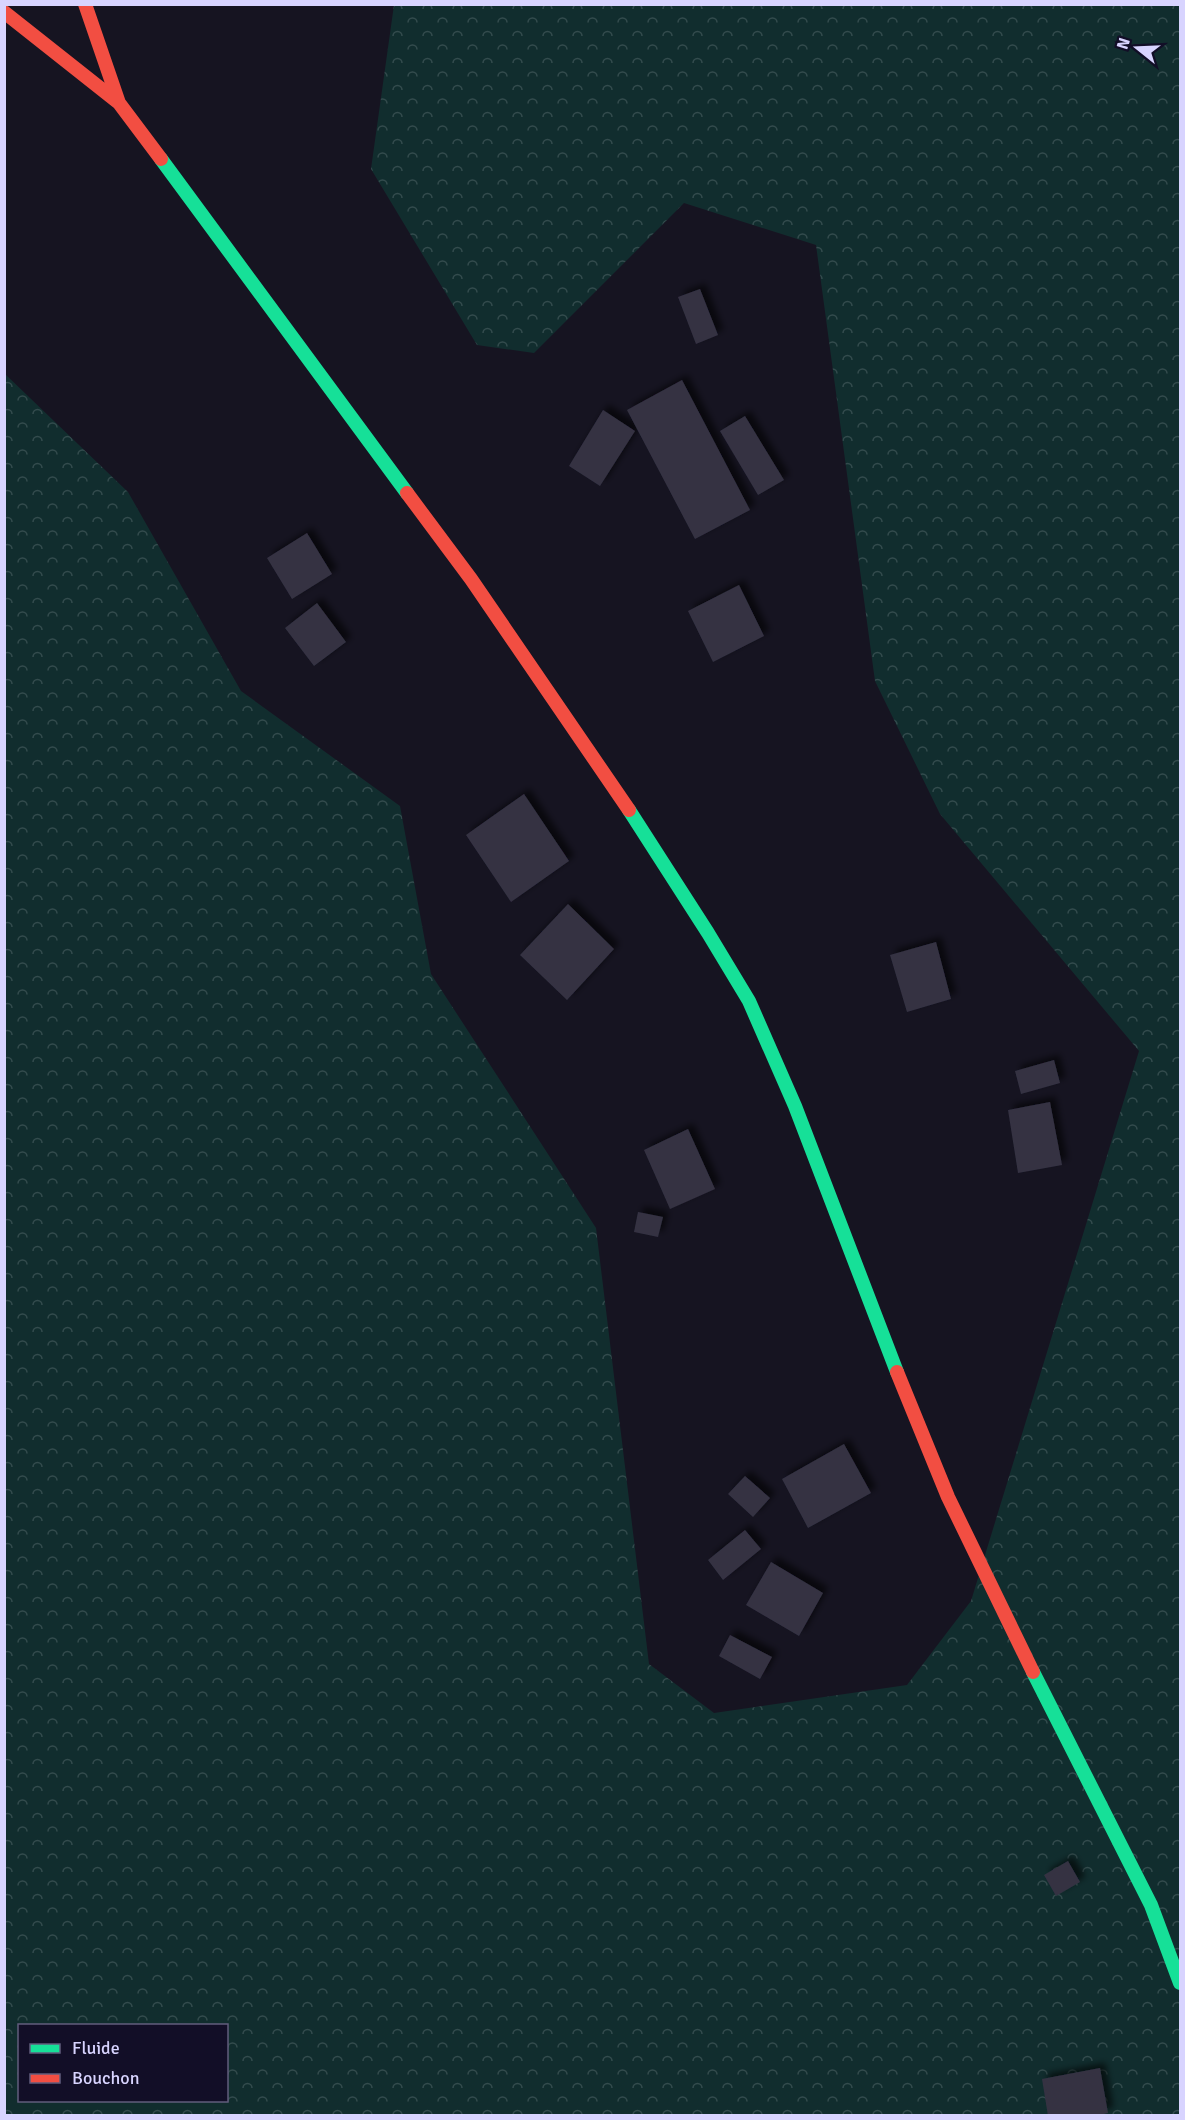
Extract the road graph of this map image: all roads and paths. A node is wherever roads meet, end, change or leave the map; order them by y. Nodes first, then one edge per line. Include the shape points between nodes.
1 (85, 4) edge
2 (4, 12) edge
3 (120, 103) junction
4 (1180, 1983) edge

1 - 3 street
2 - 3 street
3 - 4 street via 471,579 618,794 749,1001 795,1106 948,1497 1151,1905

